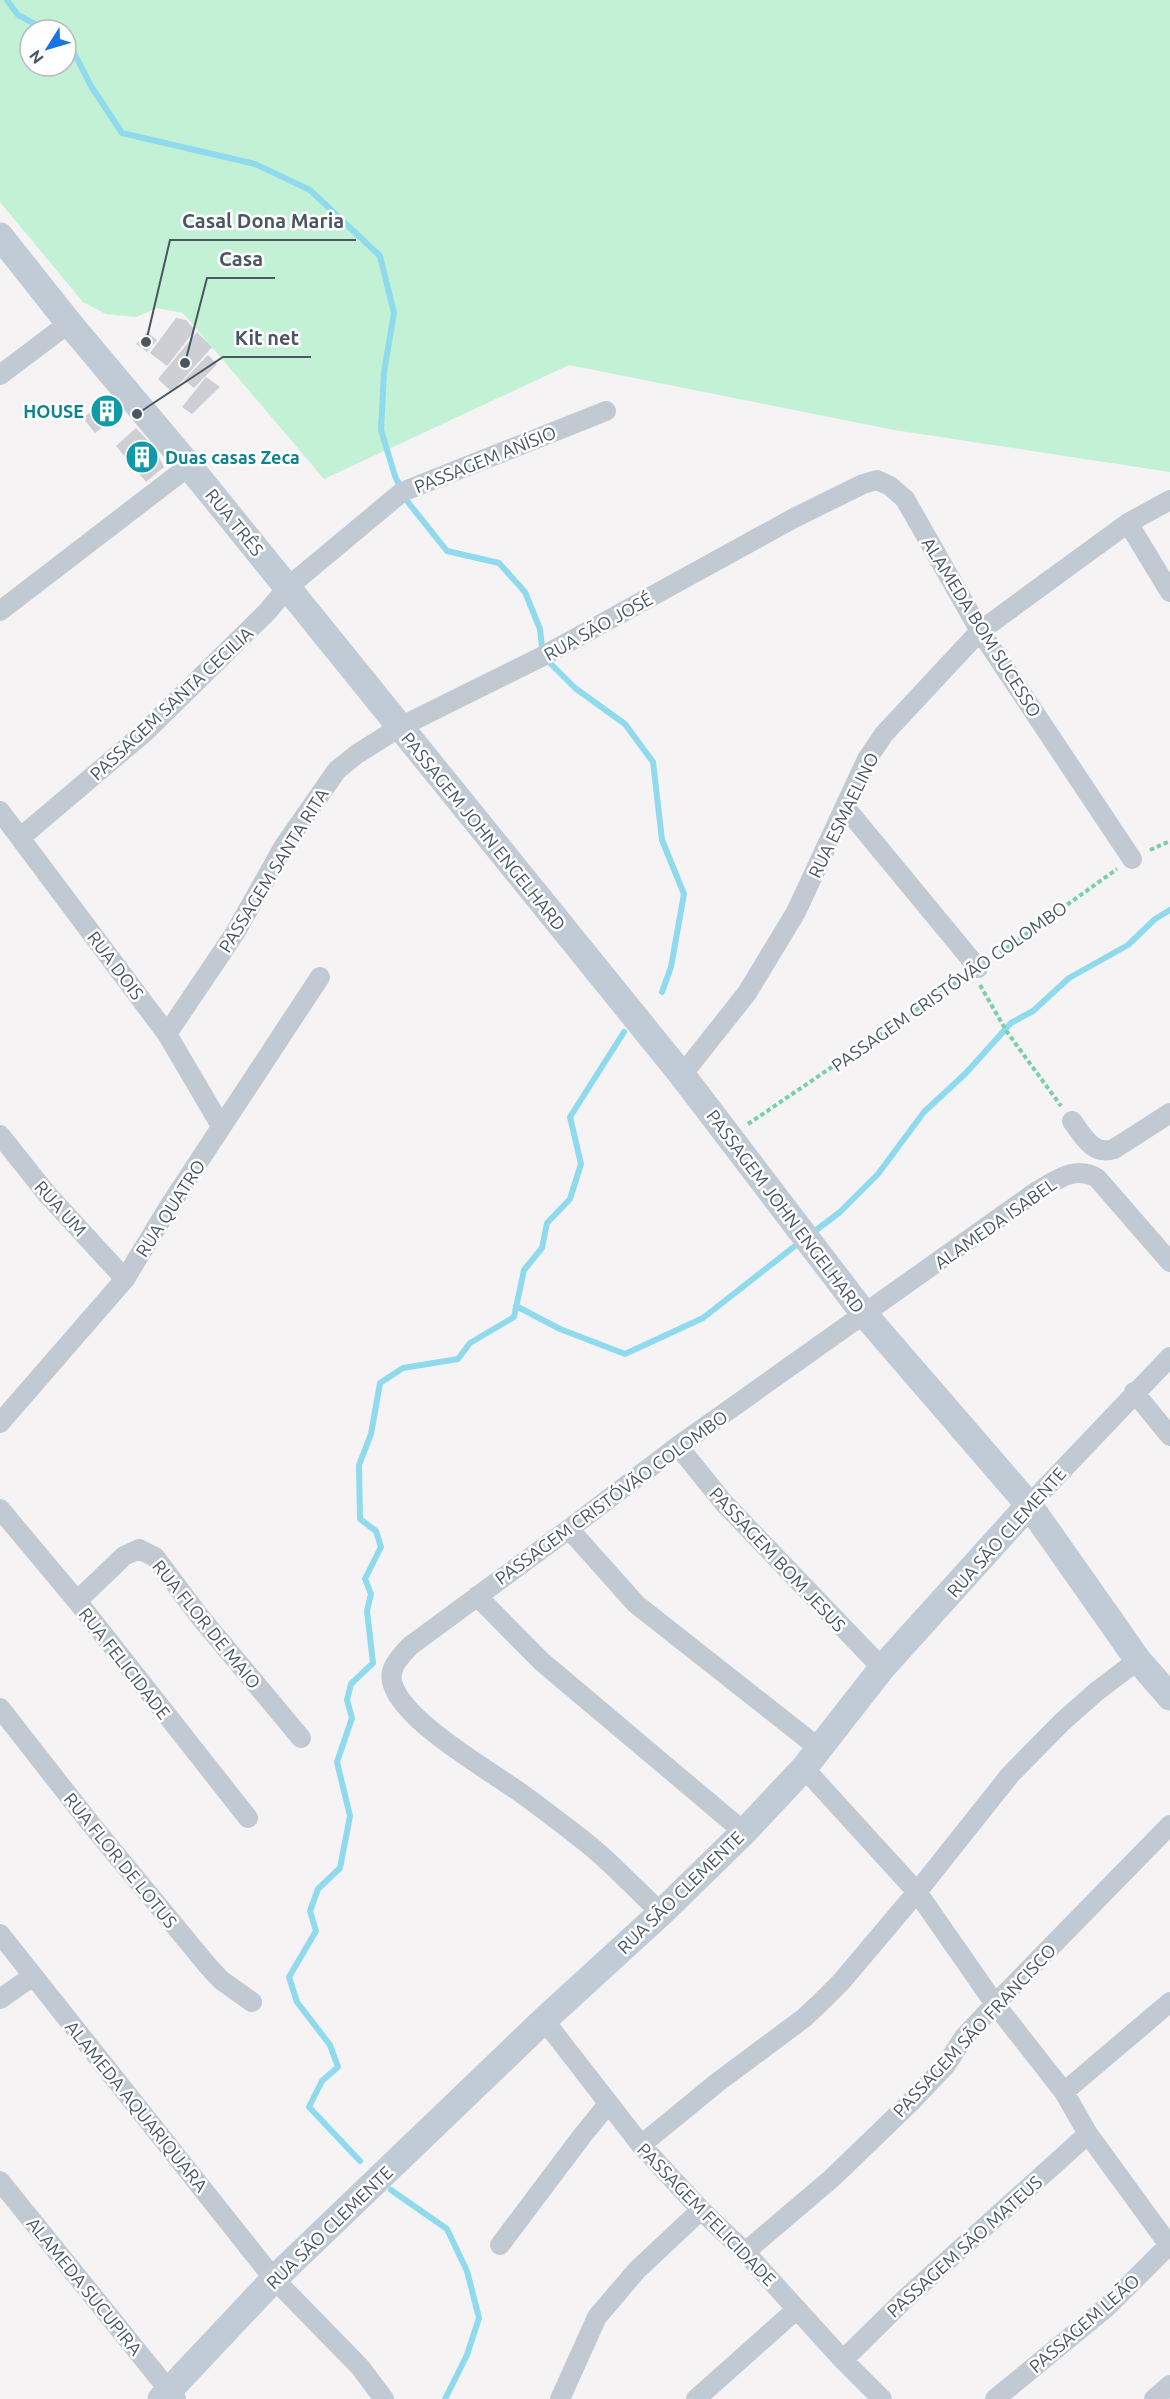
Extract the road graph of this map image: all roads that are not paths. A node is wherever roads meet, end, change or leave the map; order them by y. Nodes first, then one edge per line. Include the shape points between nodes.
1 (0, 236) edge
2 (69, 323) junction
3 (0, 375) edge
4 (606, 411) dead end
5 (189, 466) junction
6 (1170, 500) edge
7 (794, 518) joint
8 (1128, 523) junction
9 (288, 587) junction
10 (1170, 592) edge
11 (0, 611) edge
12 (980, 631) junction
13 (399, 727) junction
14 (845, 807) junction
15 (0, 811) edge
16 (21, 837) junction
17 (1132, 859) road end
18 (975, 969) road end
19 (320, 977) dead end
20 (167, 1034) junction
21 (682, 1075) junction
22 (1170, 1113) edge
23 (1072, 1121) road end
24 (221, 1126) junction
25 (0, 1135) edge
26 (1170, 1262) edge
27 (125, 1279) junction
28 (865, 1315) junction
29 (1170, 1357) edge
30 (1134, 1392) junction
31 (4, 1410) edge
32 (1170, 1436) edge
33 (678, 1446) junction
34 (1029, 1505) junction
35 (0, 1509) edge
36 (569, 1530) junction
37 (477, 1596) junction
38 (77, 1601) junction
39 (1138, 1660) junction
40 (882, 1668) junction
41 (1170, 1697) edge
42 (0, 1708) edge
43 (301, 1738) dead end
44 (812, 1759) junction
45 (248, 1818) dead end
46 (1170, 1825) edge
47 (744, 1832) junction
48 (917, 1892) junction
49 (661, 1913) junction
50 (0, 1934) edge
51 (33, 1976) junction
52 (0, 1999) edge
53 (252, 2002) dead end
54 (1170, 2002) edge
55 (995, 2004) junction
56 (544, 2020) junction
57 (1064, 2092) junction
58 (608, 2104) junction
59 (1088, 2134) junction
60 (640, 2145) junction
61 (0, 2181) edge
62 (701, 2210) junction
63 (1170, 2245) edge
64 (500, 2246) dead end
65 (745, 2252) junction
66 (274, 2279) junction
67 (797, 2309) junction
68 (843, 2360) junction
69 (1170, 2385) edge
70 (169, 2396) edge
71 (879, 2398) edge
72 (384, 2399) edge
73 (560, 2399) edge
74 (696, 2399) edge
75 (996, 2399) edge
76 (1154, 2399) edge

1 - 2 main road, RUA TRÊS
2 - 3 street
2 - 5 main road, RUA TRÊS
4 - 9 street, PASSAGEM ANÍSIO via 402,492
5 - 9 main road, RUA TRÊS
5 - 11 street
6 - 8 street, RUA ESMAELINO
7 - 12 street, ALAMEDA BOM SUCESSO via 863,484 877,480 890,486 905,499
7 - 13 street, RUA SÃO JOSÉ via 543,656
8 - 10 street
8 - 12 street, RUA ESMAELINO
9 - 13 main road, RUA TRÊS
9 - 16 street, PASSAGEM SANTA CECILIA via 145,732
12 - 14 street, RUA ESMAELINO via 884,734 867,759
12 - 17 street, ALAMEDA BOM SUCESSO
13 - 20 street, PASSAGEM SANTA RITA via 337,770 284,846 236,933
13 - 21 main road, PASSAGEM JOHN ENGELHARD
14 - 18 street
14 - 21 street, RUA ESMAELINO via 796,912 747,993
15 - 16 street, RUA DOIS
16 - 20 street, RUA DOIS
19 - 24 street, RUA QUATRO
20 - 24 street, RUA DOIS
21 - 28 main road, PASSAGEM JOHN ENGELHARD
22 - 23 street via 1106,1152 1093,1147
24 - 27 street, RUA QUATRO
25 - 27 street, RUA UM via 47,1194
26 - 28 street, ALAMEDA ISABEL via 1097,1178 1087,1172 1067,1174 1037,1191
27 - 31 street, RUA QUATRO
28 - 33 street, PASSAGEM CRISTÓVÃO COLOMBO
28 - 34 main road, PASSAGEM JOHN ENGELHARD
29 - 30 street, RUA SÃO CLEMENTE
30 - 32 street
30 - 34 street, RUA SÃO CLEMENTE
33 - 36 street, PASSAGEM CRISTÓVÃO COLOMBO
33 - 40 street, PASSAGEM BOM JESUS via 724,1503
34 - 39 main road, PASSAGEM JOHN ENGELHARD
34 - 40 main road, RUA SÃO CLEMENTE
35 - 38 street, RUA FELICIDADE
36 - 37 street, PASSAGEM CRISTÓVÃO COLOMBO
36 - 44 street via 636,1604
37 - 47 street via 550,1668
37 - 49 street, PASSAGEM CRISTÓVÃO COLOMBO via 399,1658 391,1679 401,1700 419,1721 594,1849
38 - 43 street, RUA FLOR DE MAIO via 124,1556 139,1549 147,1552
38 - 45 street, RUA FELICIDADE
39 - 41 main road, PASSAGEM JOHN ENGELHARD
39 - 48 street via 1062,1722 1010,1775
40 - 44 main road, RUA SÃO CLEMENTE
42 - 53 street, RUA FLOR DE LOTUS via 208,1966
44 - 47 main road, RUA SÃO CLEMENTE
44 - 48 street
46 - 55 street, PASSAGEM SÃO FRANCISCO
47 - 49 main road, RUA SÃO CLEMENTE
48 - 55 street
48 - 60 street via 842,1982 810,2013
49 - 56 main road, RUA SÃO CLEMENTE
50 - 51 street, ALAMEDA AQUARIQUARA
51 - 52 street
51 - 66 street, ALAMEDA AQUARIQUARA
54 - 57 street
55 - 57 street
55 - 65 street, PASSAGEM SÃO FRANCISCO via 913,2100
56 - 58 street, PASSAGEM FELICIDADE
56 - 66 main road, RUA SÃO CLEMENTE
57 - 59 street
58 - 60 street, PASSAGEM FELICIDADE
58 - 64 street
59 - 63 street
59 - 68 street, PASSAGEM SÃO MATEUS via 907,2296
60 - 62 street, PASSAGEM FELICIDADE
61 - 70 street, ALAMEDA SUCUPIRA
62 - 65 street, PASSAGEM FELICIDADE
62 - 73 street via 637,2270 597,2317
63 - 75 street, PASSAGEM LEÃO via 1107,2307
65 - 67 street, PASSAGEM FELICIDADE
66 - 70 main road, RUA SÃO CLEMENTE
66 - 72 street, ALAMEDA AQUARIQUARA via 360,2367
67 - 68 street, PASSAGEM FELICIDADE
67 - 74 street
68 - 71 street, PASSAGEM FELICIDADE
69 - 76 street

